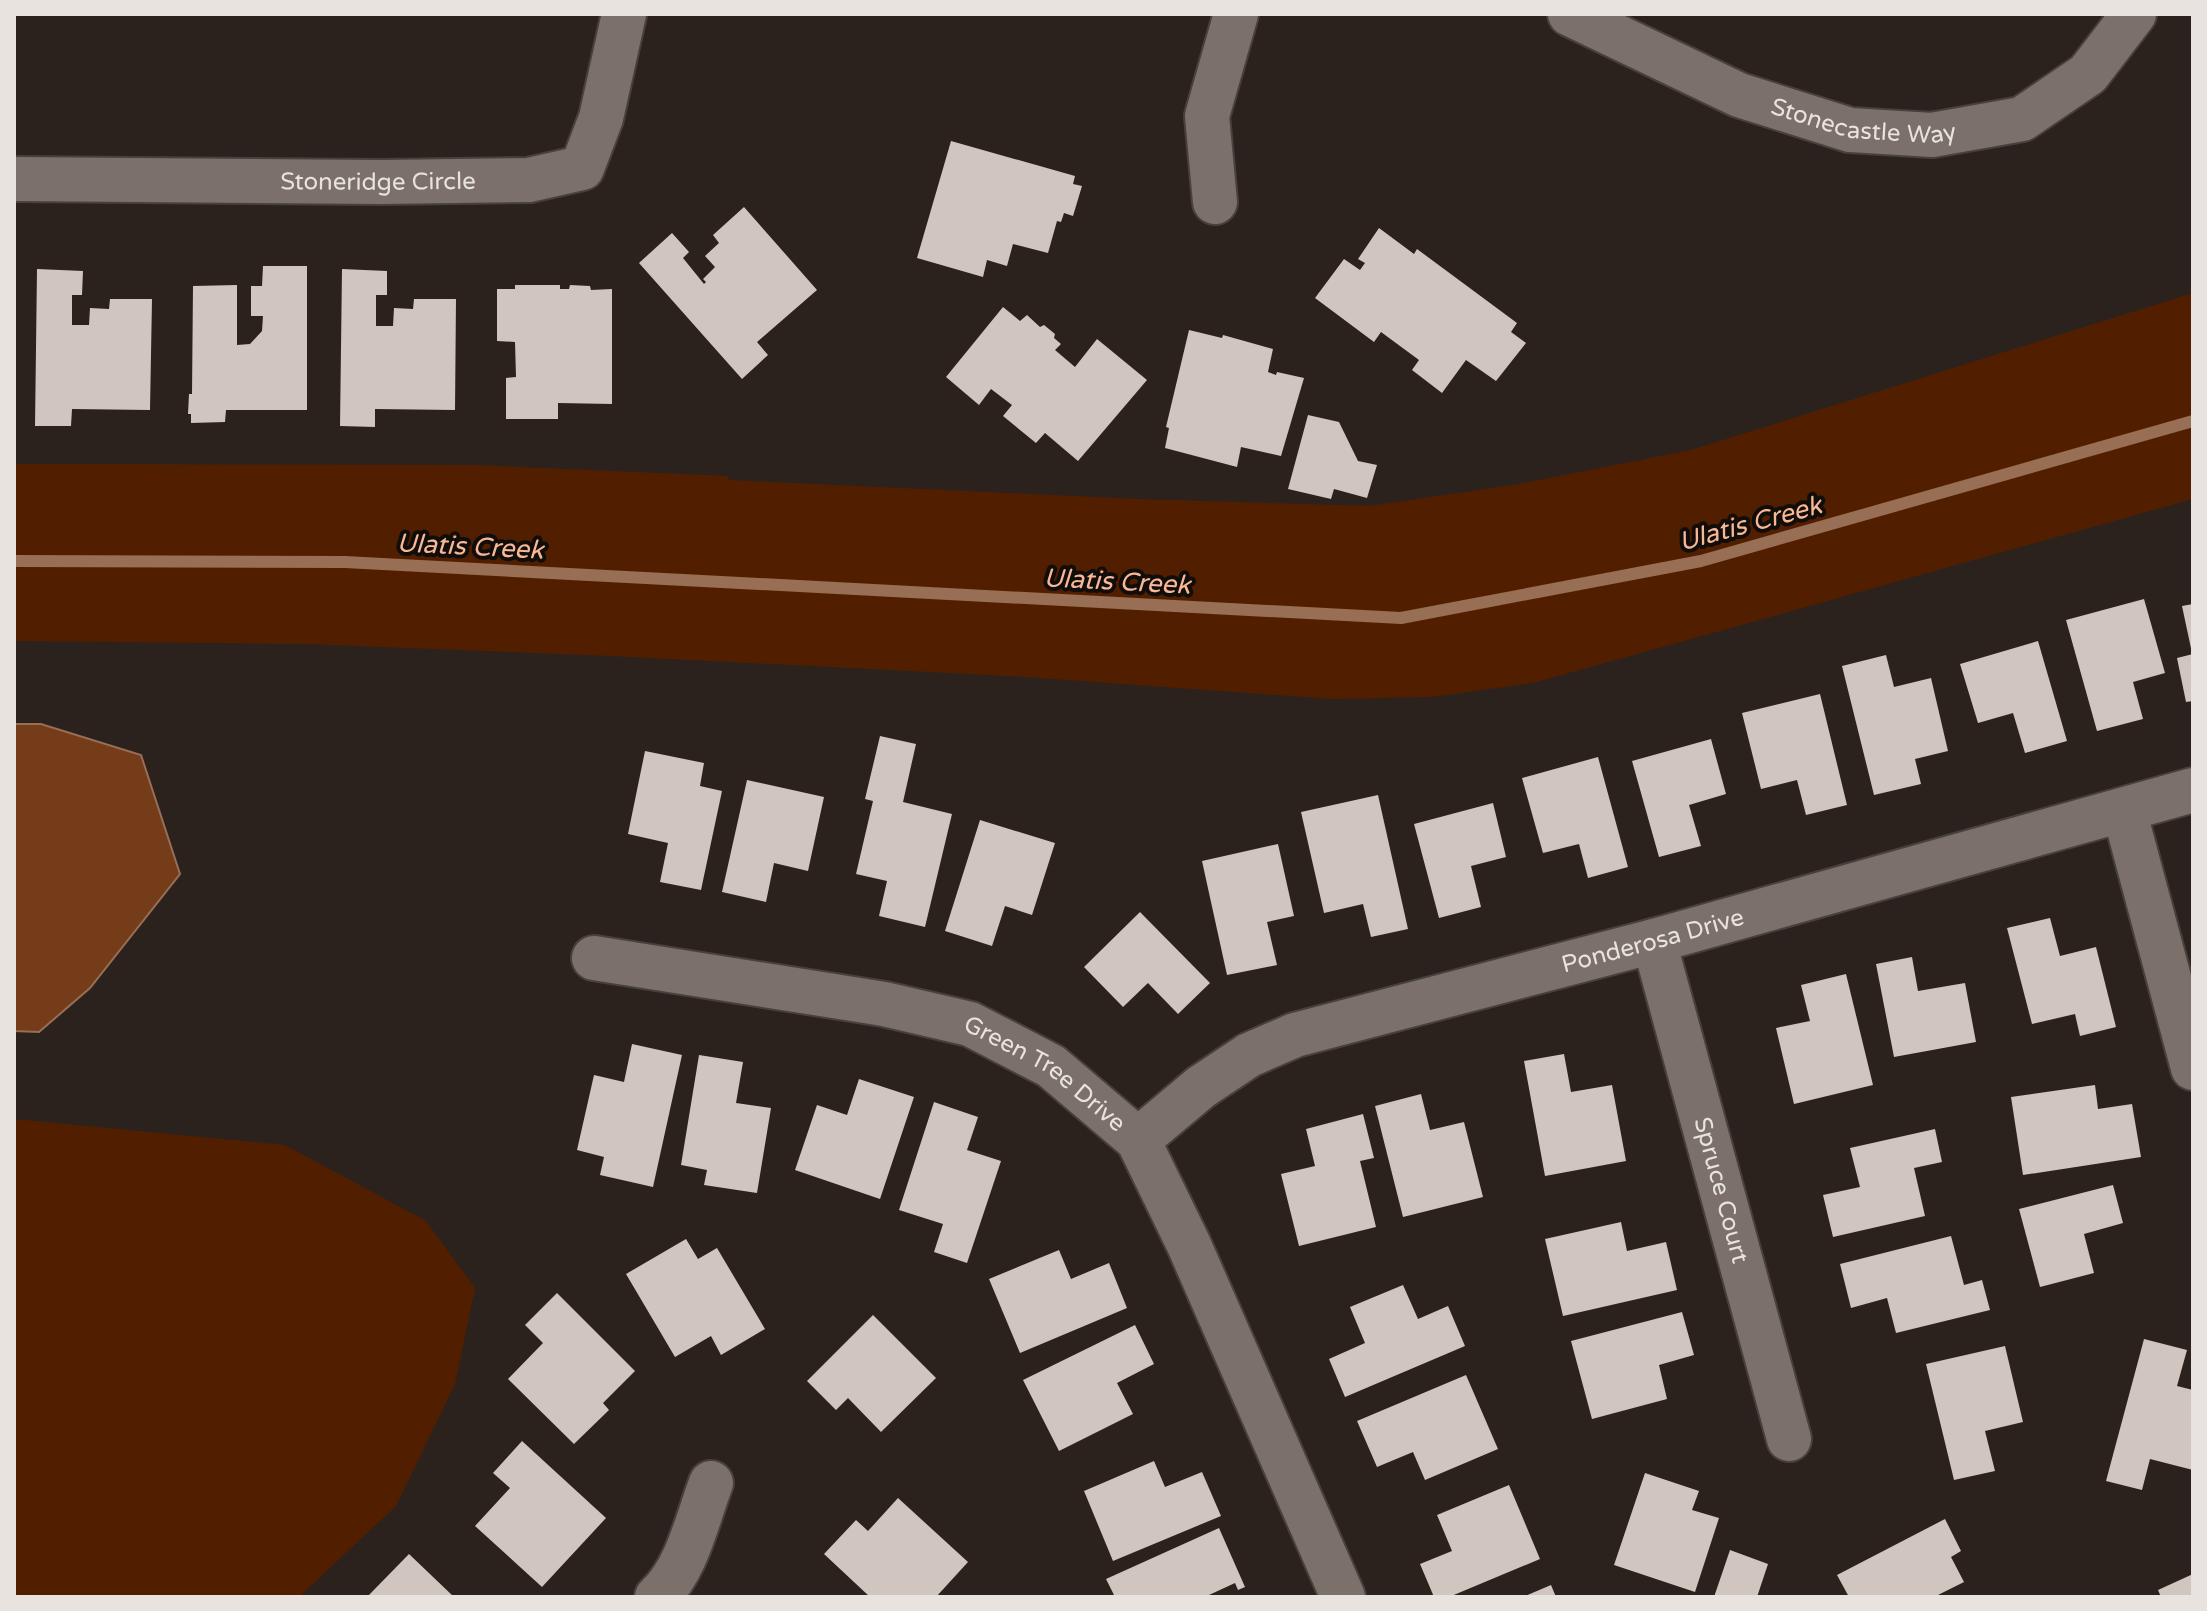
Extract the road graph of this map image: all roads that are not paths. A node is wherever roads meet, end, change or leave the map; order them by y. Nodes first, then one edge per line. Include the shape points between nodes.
1 (624, 14) edge
2 (1236, 14) edge
3 (1570, 14) edge
4 (2134, 14) edge
5 (14, 179) edge
6 (1215, 202) dead end
7 (2193, 790) edge
8 (2124, 810) junction
9 (1654, 941) junction
10 (594, 958) dead end
11 (2193, 1068) edge
12 (1138, 1140) junction
13 (1789, 1439) dead end
14 (711, 1483) dead end
15 (657, 1597) edge
16 (1343, 1597) edge

1 - 5 street, Stoneridge Circle via 601,118 582,168 529,180
2 - 6 street via 1207,116
3 - 4 street, Stonecastle Way via 1739,95 1850,130 1932,135 2022,119 2088,74
7 - 8 street, Ponderosa Drive
8 - 9 street, Ponderosa Drive
8 - 11 street
9 - 12 street, Ponderosa Drive via 1295,1035 1249,1055 1201,1087
9 - 13 street, Spruce Court
10 - 12 street, Green Tree Drive via 884,1004 970,1024 1051,1066
12 - 16 street, Green Tree Drive
14 - 15 street via 683,1559

